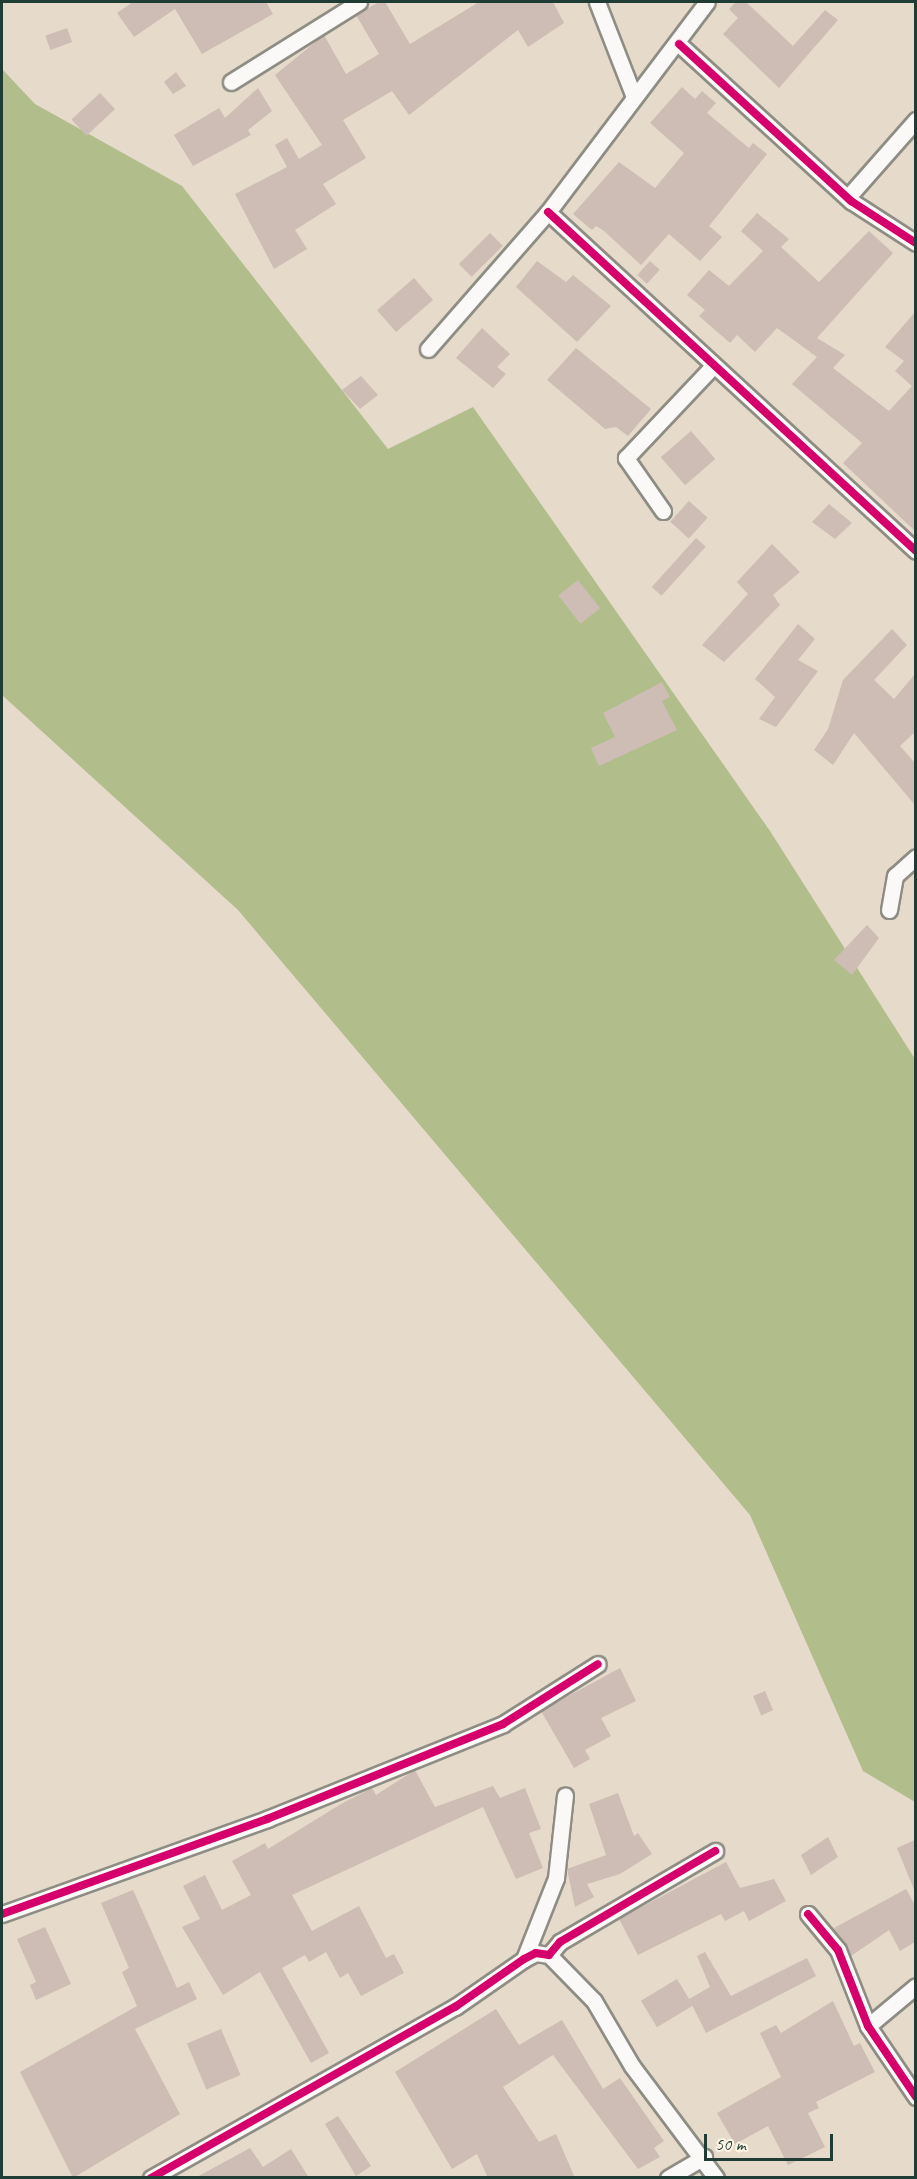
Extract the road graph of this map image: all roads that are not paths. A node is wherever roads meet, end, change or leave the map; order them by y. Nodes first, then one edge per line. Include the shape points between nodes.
1 (358, 2) edge
2 (597, 2) edge
3 (707, 2) edge
4 (679, 44) junction
5 (231, 82) dead end
6 (634, 98) junction
7 (915, 120) edge
8 (848, 197) junction
9 (548, 212) junction
10 (915, 243) edge
11 (428, 349) dead end
12 (713, 366) junction
13 (663, 511) dead end
14 (915, 551) edge
15 (915, 857) edge
16 (889, 910) dead end
17 (598, 1664) dead end
18 (565, 1795) dead end
19 (715, 1851) dead end
20 (2, 1914) edge
21 (808, 1914) dead end
22 (549, 1955) junction
23 (524, 1959) junction
24 (915, 1986) edge
25 (868, 2026) junction
26 (915, 2097) edge
27 (704, 2157) junction
28 (151, 2178) edge
29 (668, 2178) edge
30 (716, 2178) edge

1 - 5 street
2 - 6 street
3 - 4 street
4 - 6 street
4 - 8 street
6 - 9 street
7 - 8 street
8 - 10 street
9 - 11 street
9 - 12 street
12 - 13 street via 626,458
12 - 14 street
15 - 16 street via 896,876
17 - 20 street via 503,1724 267,1819
18 - 23 street via 556,1878
19 - 22 street via 560,1942
21 - 25 street via 838,1950
22 - 23 street via 536,1953
22 - 27 street via 594,2001 633,2066
23 - 28 street via 455,2007
24 - 25 street
25 - 26 street
27 - 29 street
27 - 30 street

